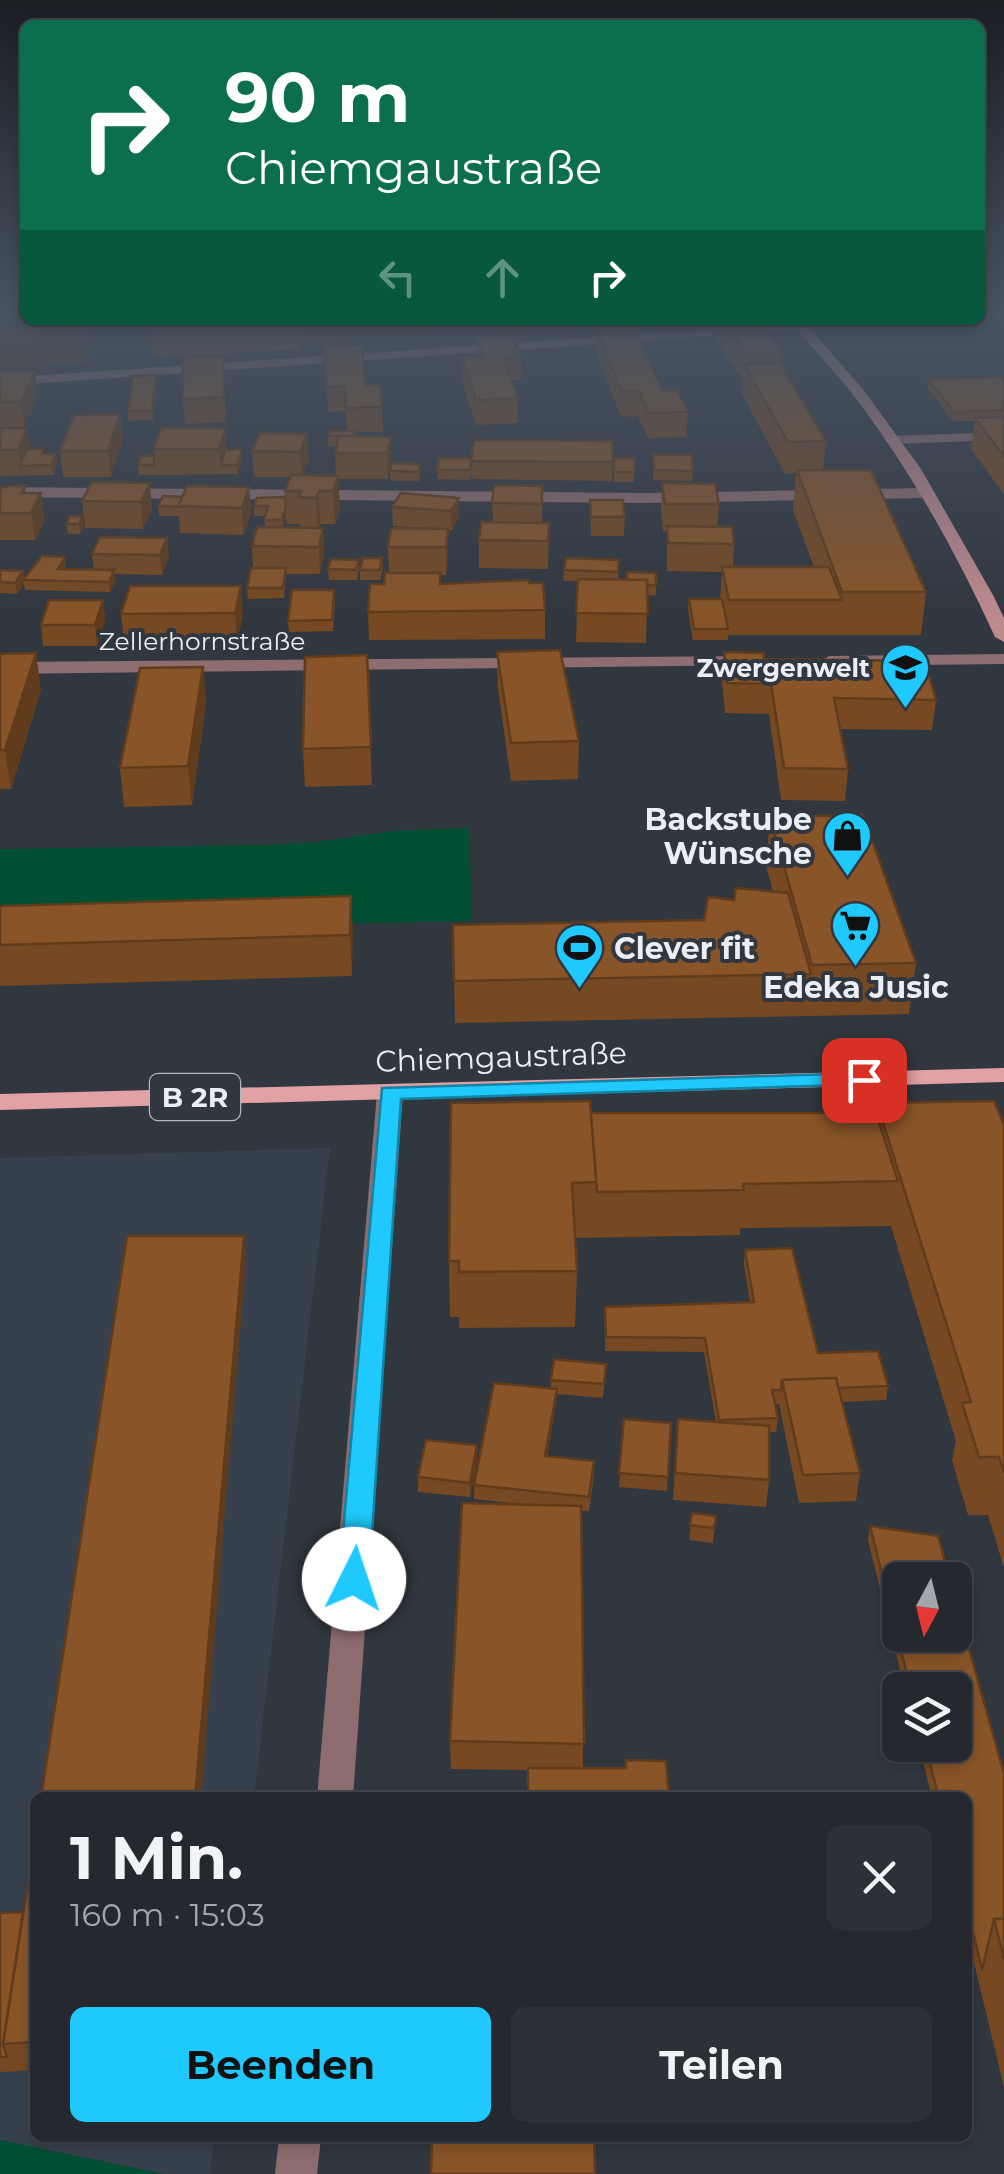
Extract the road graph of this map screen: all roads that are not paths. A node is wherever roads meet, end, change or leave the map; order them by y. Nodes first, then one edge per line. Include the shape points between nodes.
1 (869, 412) edge
2 (1004, 436) edge
3 (891, 440) junction
4 (0, 492) edge
5 (926, 493) junction
6 (1004, 637) edge
7 (1004, 659) edge
8 (779, 661) edge
9 (814, 661) edge
10 (0, 668) edge
11 (1004, 1075) edge
12 (390, 1093) junction
13 (0, 1102) edge
14 (335, 1792) edge
15 (300, 2142) edge
16 (296, 2174) edge

1 - 3 street
2 - 3 street
3 - 5 street
4 - 5 street via 646,498
5 - 6 street
7 - 9 street
8 - 10 street, Zellerhornstraße
11 - 12 main road, Chiemgaustraße / B 2R
12 - 13 main road, Chiemgaustraße / B 2R
12 - 14 street
15 - 16 street

